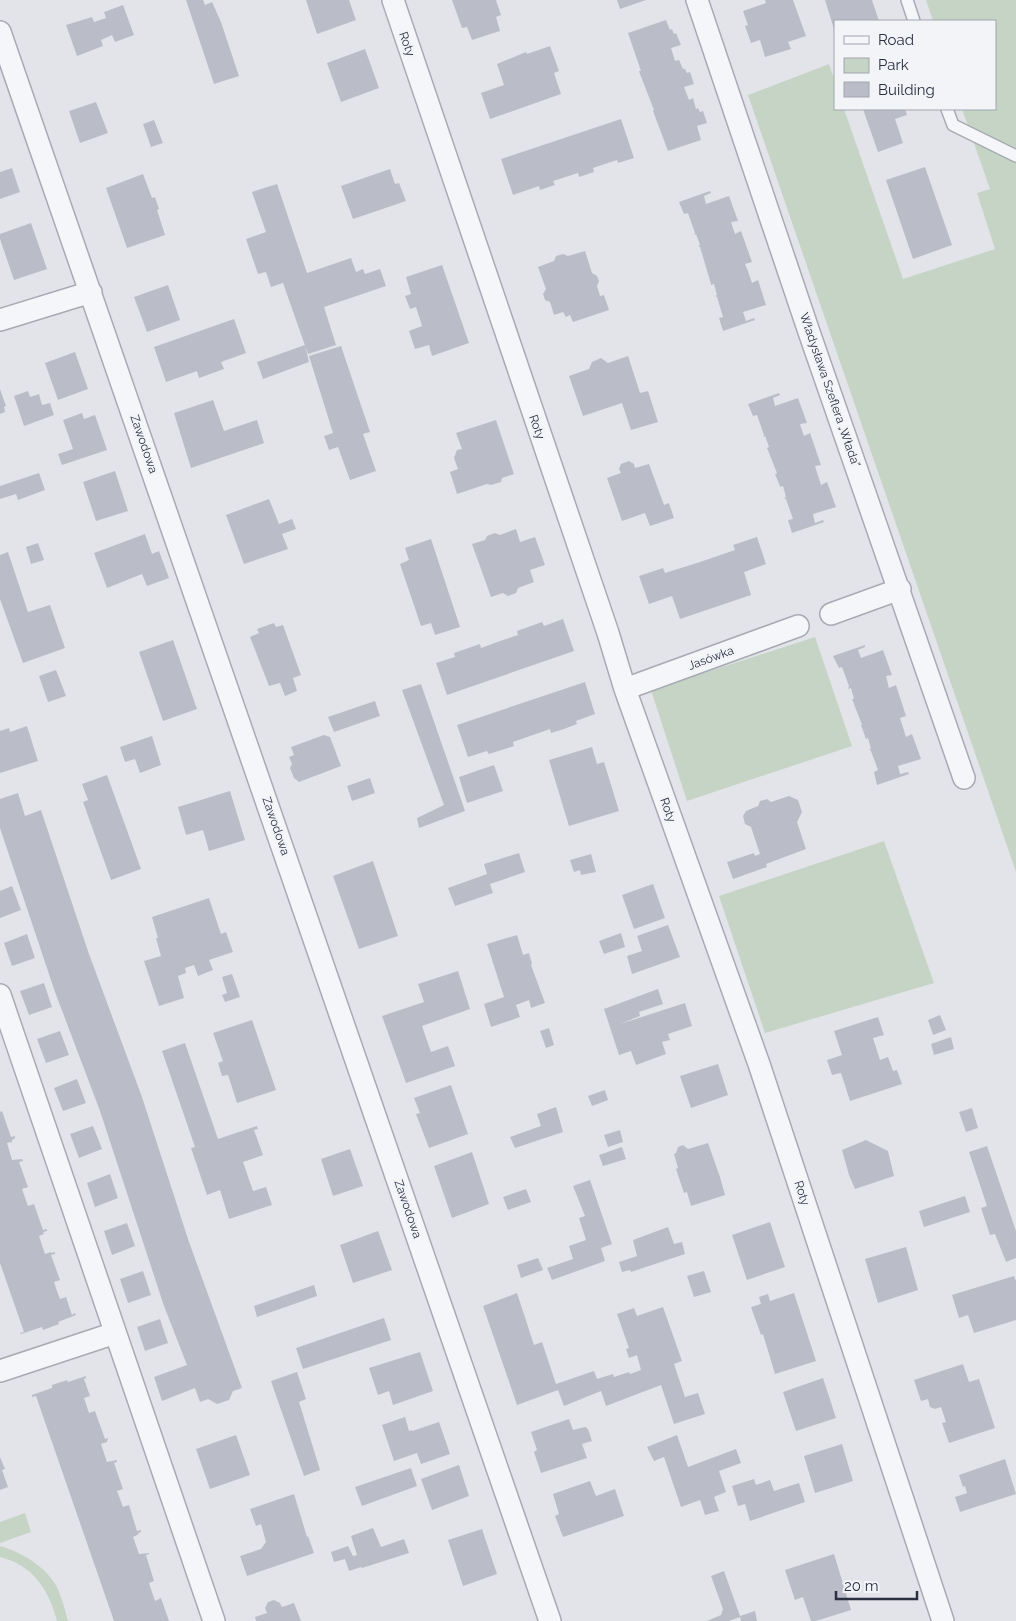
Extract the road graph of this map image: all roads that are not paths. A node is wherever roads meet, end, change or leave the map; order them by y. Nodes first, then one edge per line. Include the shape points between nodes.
1 (393, 0) edge
2 (698, 0) edge
3 (907, 0) edge
4 (914, 20) edge
5 (0, 32) edge
6 (947, 110) edge
7 (1016, 156) edge
8 (91, 292) junction
9 (0, 320) edge
10 (900, 590) junction
11 (831, 614) dead end
12 (798, 626) dead end
13 (625, 689) junction
14 (964, 778) dead end
15 (0, 995) edge
16 (115, 1333) junction
17 (0, 1371) edge
18 (214, 1621) edge
19 (550, 1621) edge
20 (943, 1621) edge

1 - 13 street, Roty
2 - 10 street, Władysława Szeflera „Włada” via 809,332
3 - 4 lane
5 - 8 street, Zawodowa
6 - 7 lane via 953,125
8 - 9 street
8 - 19 street, Zawodowa
10 - 11 street
10 - 14 street, Władysława Szeflera „Włada”
12 - 13 street, Jasówka
13 - 20 street, Roty via 760,1064
15 - 16 street
16 - 17 street
16 - 18 street

